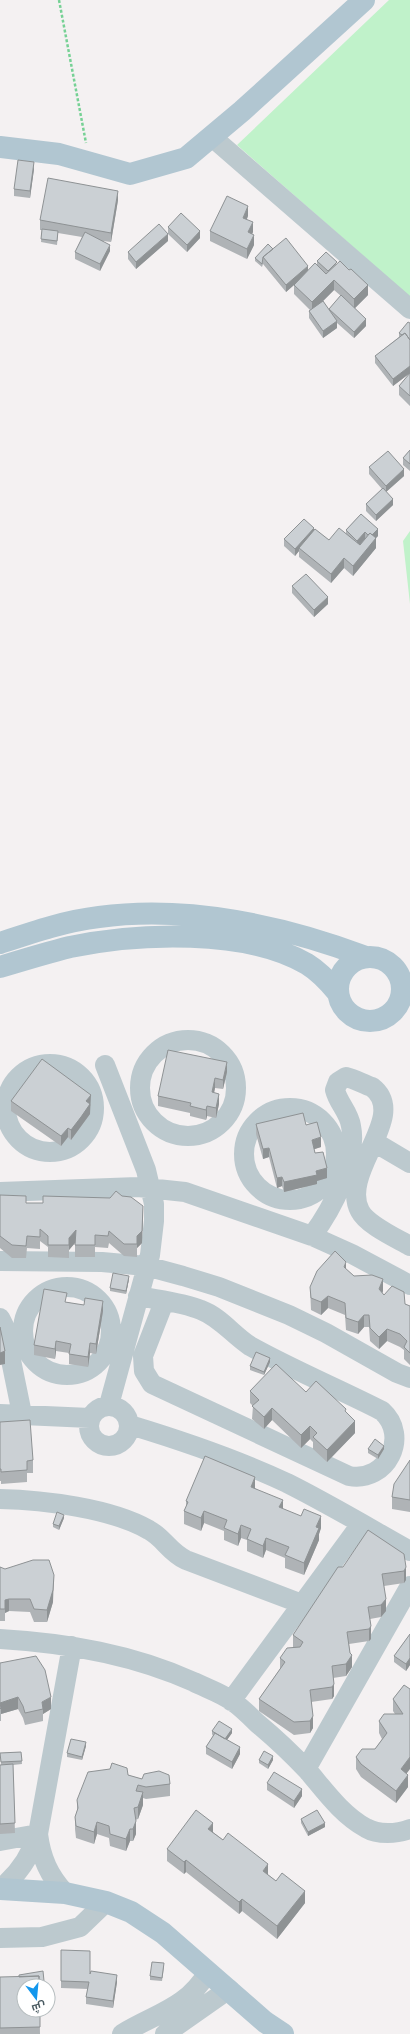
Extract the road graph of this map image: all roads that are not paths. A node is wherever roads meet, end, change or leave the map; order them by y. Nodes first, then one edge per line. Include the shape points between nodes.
1 (364, 0) edge
2 (212, 137) junction
3 (0, 147) edge
4 (410, 309) edge
5 (0, 943) edge
6 (366, 957) junction
7 (0, 967) edge
8 (402, 970) edge
9 (338, 993) junction
10 (402, 1008) edge
11 (107, 1069) junction
12 (141, 1078) junction
13 (85, 1081) junction
14 (225, 1119) junction
15 (250, 1131) junction
16 (381, 1146) junction
17 (410, 1163) edge
18 (151, 1187) junction
19 (0, 1192) edge
20 (312, 1236) junction
21 (410, 1246) edge
22 (0, 1261) edge
23 (146, 1266) junction
24 (410, 1285) edge
25 (138, 1296) junction
26 (164, 1302) junction
27 (0, 1318) edge
28 (116, 1347) junction
29 (410, 1378) edge
30 (7, 1379) edge
31 (109, 1405) junction
32 (0, 1414) edge
33 (22, 1414) junction
34 (90, 1418) junction
35 (130, 1426) junction
36 (0, 1498) edge
37 (361, 1524) junction
38 (410, 1551) edge
39 (410, 1586) edge
40 (302, 1604) junction
41 (0, 1639) edge
42 (72, 1646) junction
43 (231, 1701) junction
44 (306, 1769) junction
45 (410, 1829) edge
46 (38, 1834) junction
47 (0, 1840) edge
48 (0, 1889) edge
49 (65, 1893) junction
50 (106, 1902) junction
51 (0, 1938) edge
52 (208, 1972) junction
53 (229, 1989) junction
54 (122, 2034) edge
55 (165, 2034) edge
56 (283, 2034) edge

1 - 2 main road
2 - 3 main road via 186,158 130,174 59,154
2 - 4 street
5 - 6 main road via 71,922 128,914 156,914 210,918 263,927 315,940
6 - 8 main road via 377,958
6 - 9 main road via 357,960 342,973
7 - 9 main road via 47,953 95,943 145,938 216,939 261,947 296,958 319,973
8 - 10 main road
9 - 10 main road via 345,1008 361,1020 381,1019
11 - 12 street
11 - 13 street
11 - 18 street
12 - 14 street via 139,1087 142,1105 152,1121 167,1132 194,1136 211,1130
12 - 14 street via 148,1061 160,1048 187,1040 205,1043 220,1052 235,1076 234,1103
13 - 13 street via 93,1100 92,1121 84,1136 71,1146 55,1151 38,1150 23,1143 12,1131 6,1115 6,1098 13,1083 25,1071 40,1064 57,1064 73,1070
14 - 15 street
15 - 15 street via 262,1118 278,1110 295,1108 312,1114 326,1124 334,1140 336,1157 332,1174 322,1188 307,1197 290,1201 273,1197 258,1188 245,1165 244,1147
16 - 17 street
16 - 20 street via 394,1120 393,1105 389,1098 384,1093 353,1079 342,1079 335,1090 351,1126 352,1147 336,1196
16 - 21 street via 357,1192 357,1204 367,1220
18 - 19 street
18 - 20 street via 202,1197
18 - 23 street via 153,1238
20 - 24 street
22 - 23 street via 58,1260
23 - 25 street
23 - 29 street via 254,1300 326,1333
25 - 26 street
25 - 28 street
26 - 26 street via 196,1308 208,1314 240,1340 382,1410 393,1421 397,1436 388,1461 375,1474 357,1478 349,1476 152,1384 144,1371 143,1356
27 - 30 street via 4,1326
28 - 28 street via 81,1373 64,1375 48,1372 35,1362 26,1349 22,1333 25,1316 33,1302 45,1292 61,1287 81,1289 98,1300 108,1313
28 - 31 street
30 - 33 street
31 - 34 street via 101,1407
31 - 35 street via 123,1411
32 - 33 street
33 - 34 street
34 - 35 street via 90,1434 101,1445 117,1445 124,1440
35 - 37 street via 177,1439 249,1466
36 - 40 street via 52,1502 122,1519 152,1532 182,1558
37 - 38 street
37 - 40 street
39 - 44 street
40 - 43 street
41 - 42 street
42 - 43 street via 154,1666
42 - 46 street
43 - 44 street
44 - 45 street via 343,1810 367,1829 386,1833
46 - 47 street
46 - 48 street via 27,1859 11,1880
46 - 49 street via 43,1861 56,1884
48 - 49 main road
49 - 50 main road
50 - 51 street via 80,1927 42,1937
50 - 52 main road via 131,1912 163,1933
52 - 53 main road
52 - 54 street via 202,1983 184,2002
53 - 55 street
53 - 56 main road via 265,2022

